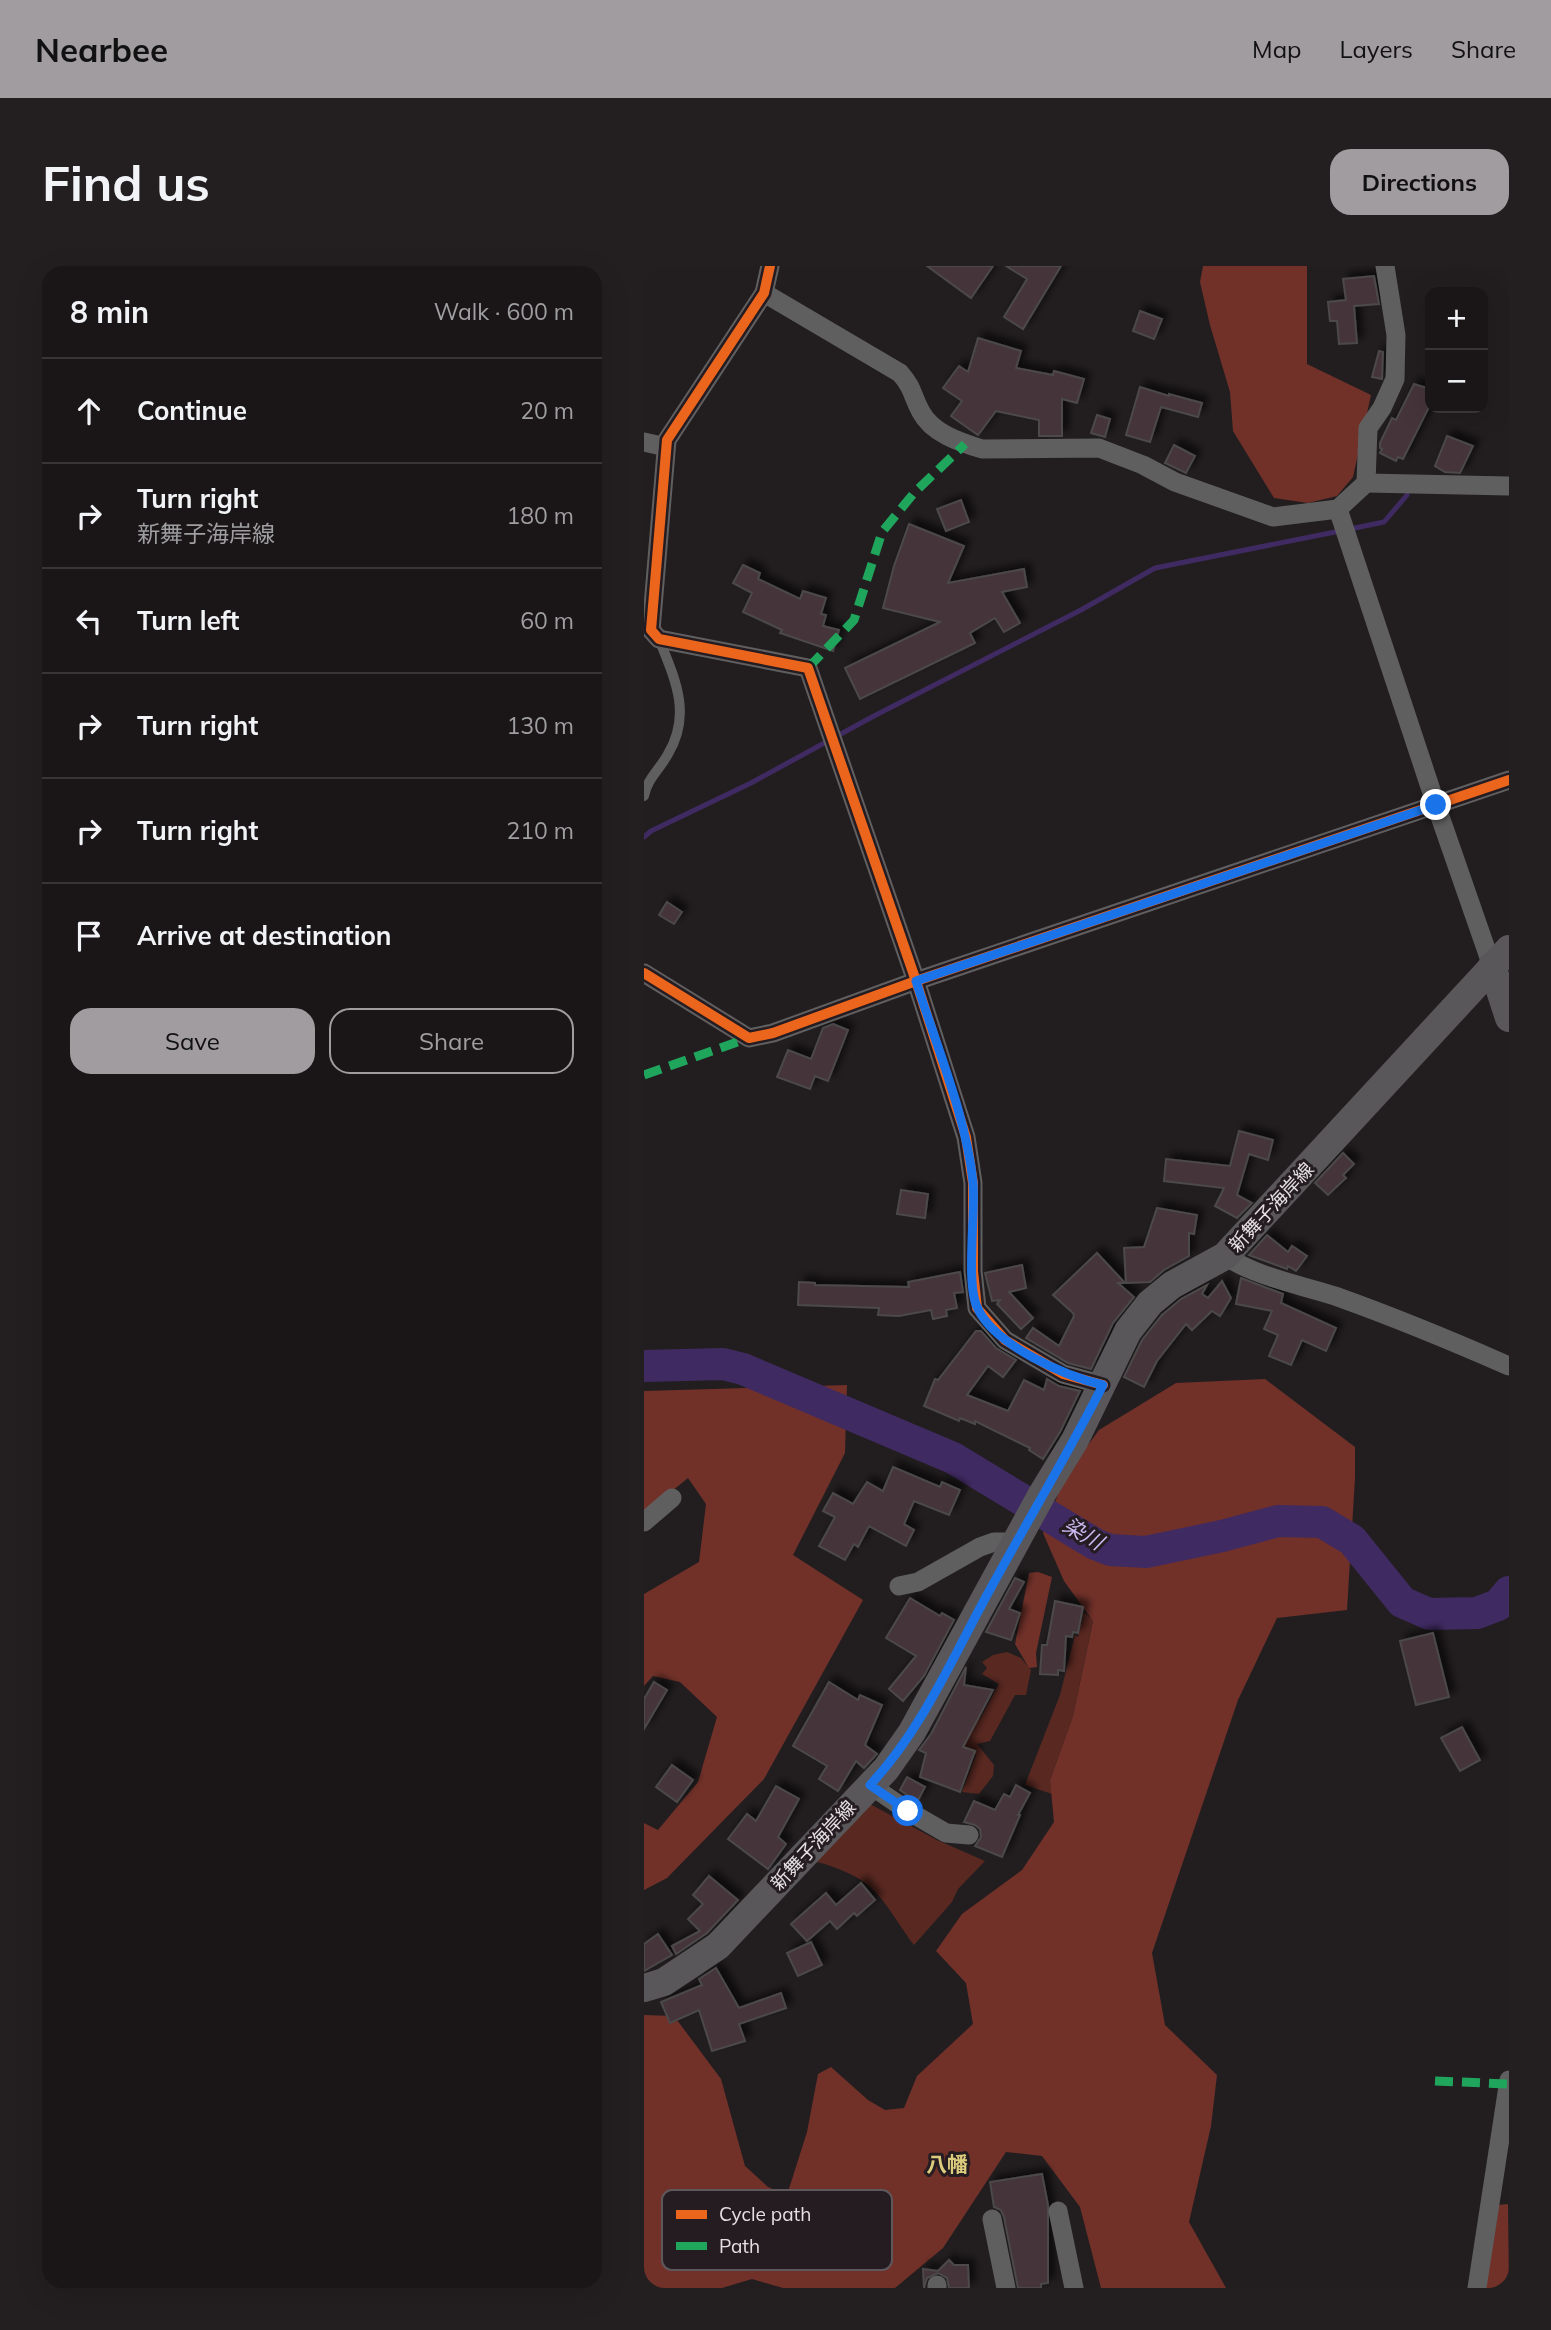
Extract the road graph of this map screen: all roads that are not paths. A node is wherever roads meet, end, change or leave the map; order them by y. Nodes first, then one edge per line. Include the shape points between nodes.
1 (770, 266) edge
2 (1385, 266) edge
3 (764, 293) junction
4 (644, 442) edge
5 (666, 447) junction
6 (1366, 483) junction
7 (1509, 486) edge
8 (1338, 509) junction
9 (651, 632) edge
10 (1509, 780) edge
11 (644, 796) edge
12 (1436, 805) junction
13 (1501, 958) edge
14 (644, 973) edge
15 (916, 981) junction
16 (1509, 1018) edge
17 (1225, 1256) junction
18 (1509, 1366) edge
19 (1103, 1385) junction
20 (672, 1499) dead end
21 (644, 1522) edge
22 (1020, 1534) junction
23 (899, 1586) dead end
24 (870, 1785) junction
25 (969, 1835) dead end
26 (644, 1988) edge
27 (1508, 2092) edge
28 (1058, 2211) dead end
29 (992, 2219) dead end
30 (1006, 2288) edge
31 (1073, 2288) edge
32 (1477, 2288) edge

1 - 3 street
2 - 6 street via 1396,335 1395,379 1368,428
3 - 5 street
3 - 8 street via 900,373 931,427 965,444 982,449 1099,448 1175,482 1273,517
4 - 5 street
5 - 9 street
6 - 7 street
6 - 8 street
8 - 12 street
9 - 11 lane via 680,697 681,727
9 - 15 street via 808,668
10 - 12 street
12 - 13 street
12 - 15 street
13 - 16 main road
13 - 17 main road, 新舞子海岸線
14 - 15 street via 750,1038
15 - 19 street via 966,1138 973,1183 977,1308 1005,1340 1063,1374
17 - 18 street via 1245,1269 1432,1332
17 - 19 main road, 新舞子海岸線 via 1172,1285 1150,1303 1128,1331
19 - 22 main road, 新舞子海岸線
20 - 21 street
22 - 23 street via 980,1547 918,1582
22 - 24 main road, 新舞子海岸線 via 912,1732
24 - 25 street via 946,1833
24 - 26 main road, 新舞子海岸線 via 718,1946 664,1982
27 - 32 street
28 - 31 street
29 - 30 street

